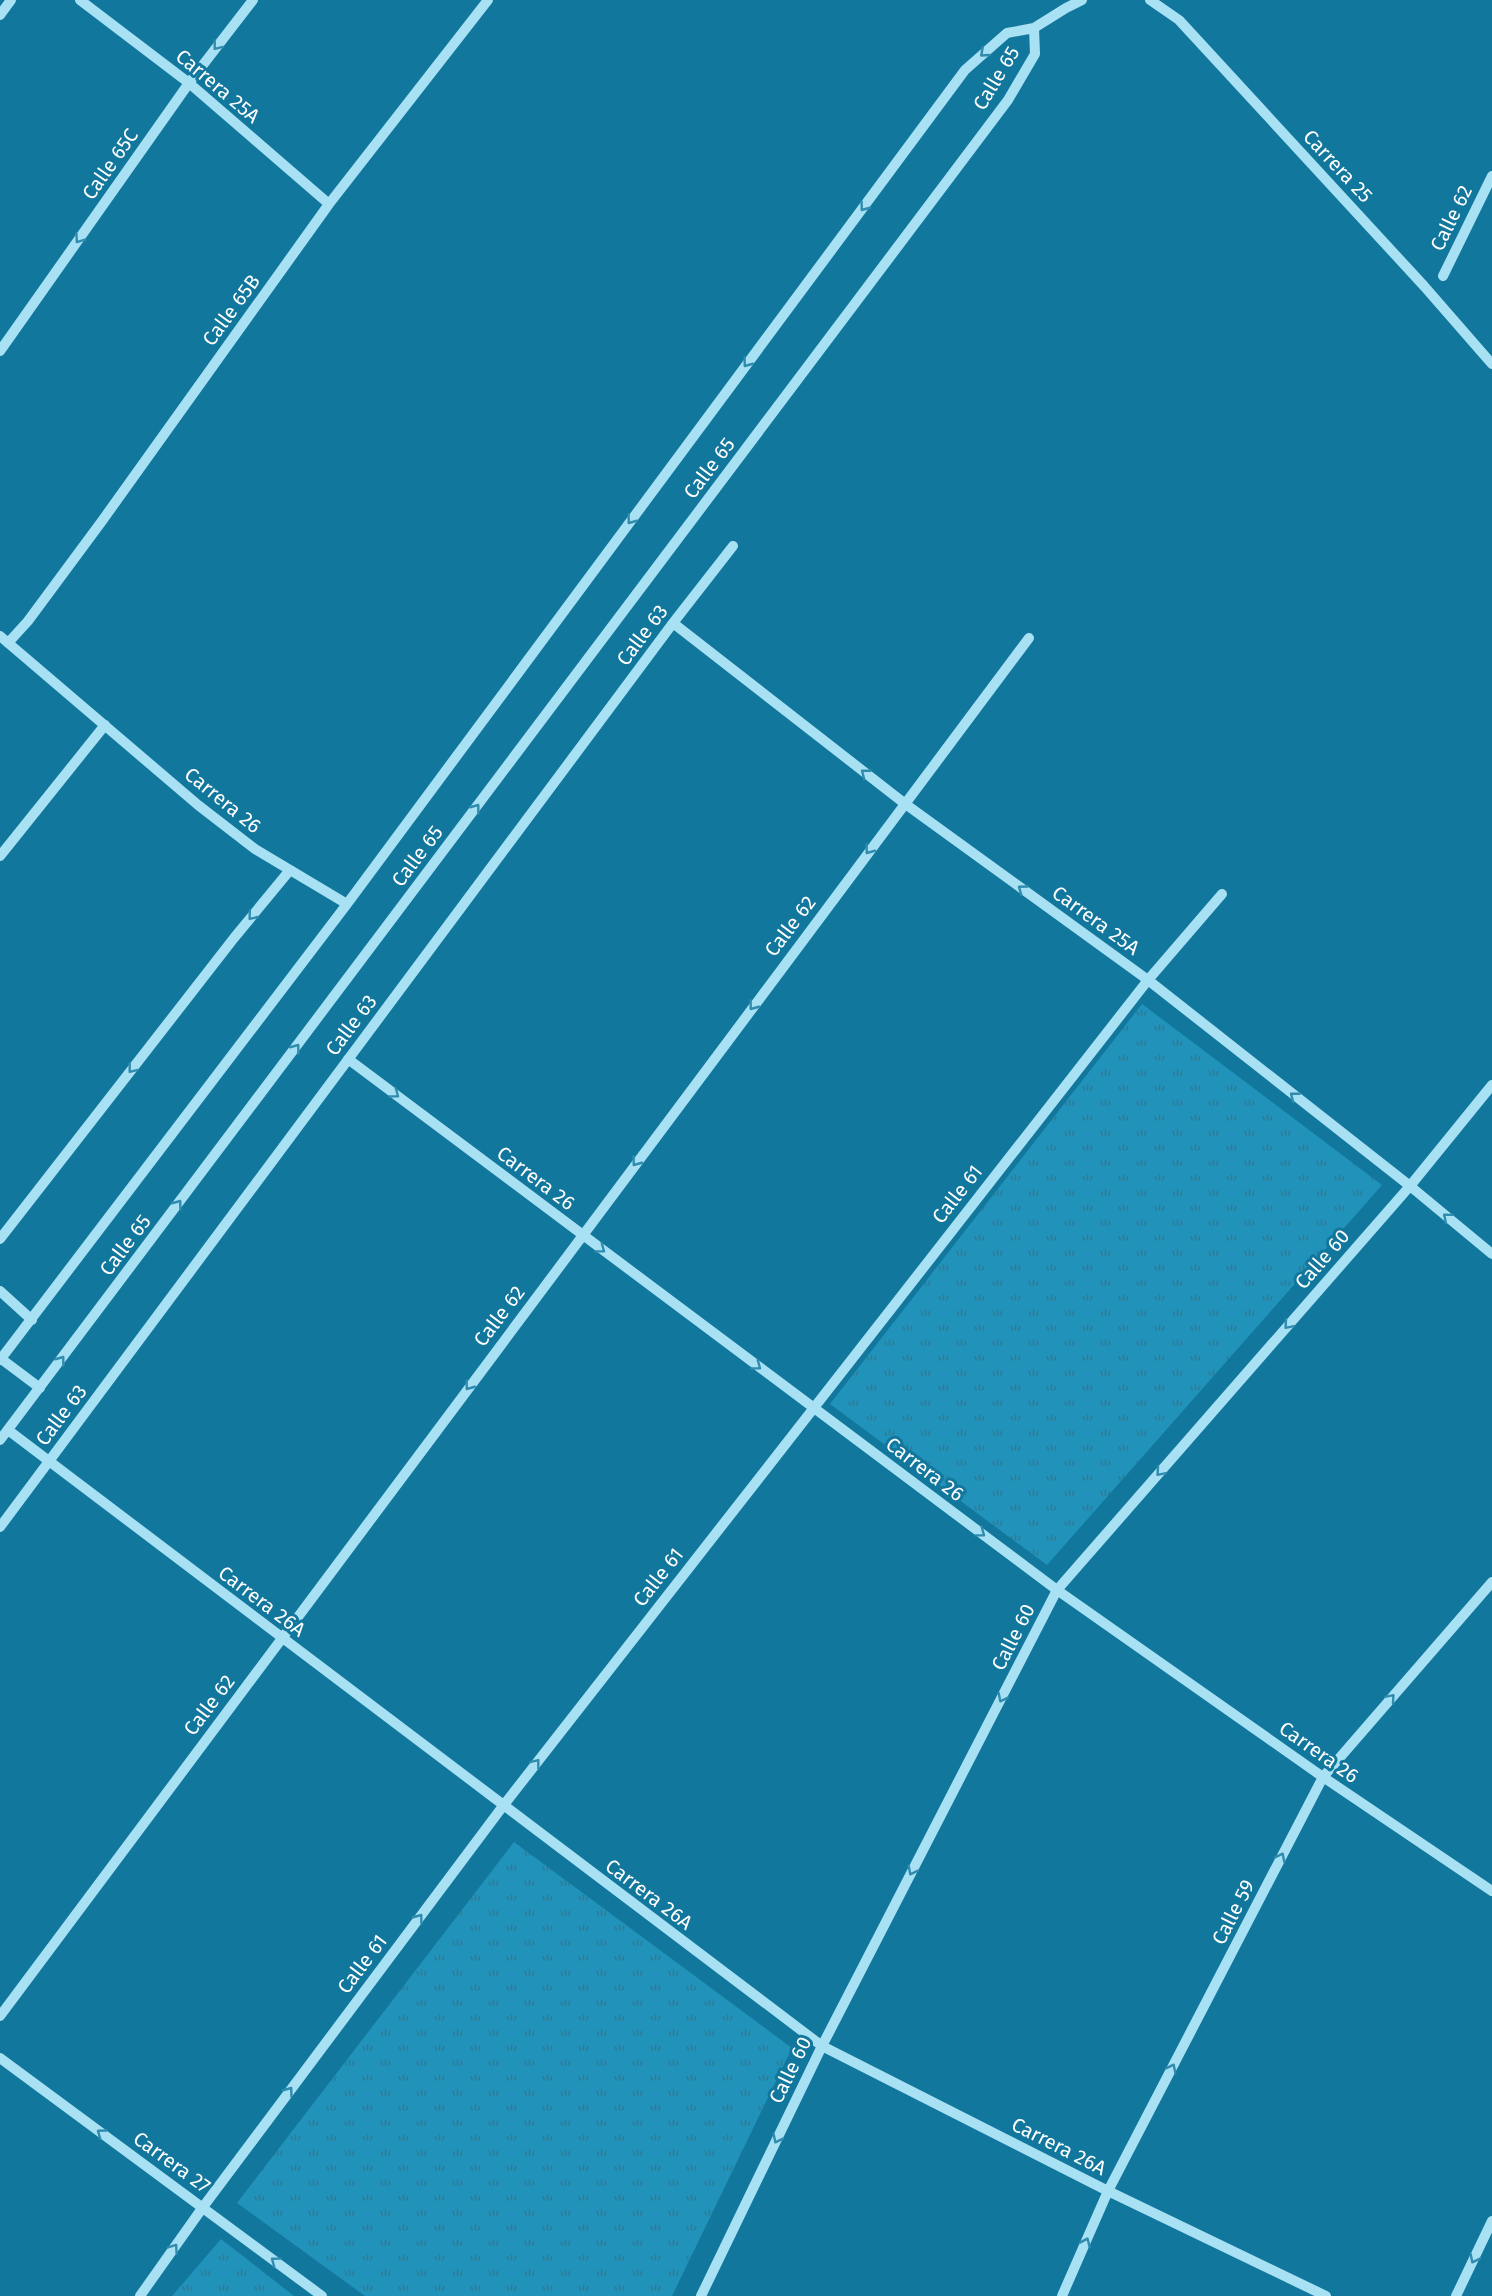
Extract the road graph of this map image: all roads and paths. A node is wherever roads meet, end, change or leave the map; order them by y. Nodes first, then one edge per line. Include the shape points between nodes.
1 (11, 0) edge
2 (80, 0) edge
3 (253, 0) edge
4 (488, 0) edge
5 (1082, 0) edge
6 (1150, 0) edge
7 (1062, 4) edge
8 (0, 15) edge
9 (1034, 28) junction
10 (189, 83) junction
11 (1492, 176) edge
12 (329, 204) junction
13 (1443, 276) dead end
14 (0, 351) edge
15 (1492, 364) edge
16 (733, 546) dead end
17 (673, 623) junction
18 (1029, 638) dead end
19 (4, 640) edge
20 (105, 725) junction
21 (904, 803) junction
22 (0, 856) edge
23 (290, 870) junction
24 (1222, 894) dead end
25 (347, 904) junction
26 (1148, 980) junction
27 (348, 1059) junction
28 (1492, 1085) edge
29 (1410, 1186) junction
30 (582, 1235) junction
31 (0, 1239) edge
32 (1492, 1254) edge
33 (0, 1291) edge
34 (32, 1320) junction
35 (0, 1359) edge
36 (40, 1388) junction
37 (813, 1407) junction
38 (8, 1430) junction
39 (0, 1440) edge
40 (49, 1462) junction
41 (0, 1527) edge
42 (1492, 1582) edge
43 (1057, 1590) junction
44 (281, 1638) junction
45 (1323, 1777) junction
46 (503, 1806) junction
47 (1492, 1891) edge
48 (0, 2016) edge
49 (822, 2046) junction
50 (0, 2058) edge
51 (1108, 2192) junction
52 (203, 2207) junction
53 (1492, 2221) edge
54 (140, 2296) edge
55 (322, 2296) edge
56 (701, 2296) edge
57 (1062, 2296) edge
58 (1326, 2296) edge
59 (1456, 2296) edge

1 - 8 street
2 - 10 street, Carrera 25A
3 -> 10 street, Calle 65C
4 - 12 street, Calle 65B
5 - 7 street
6 - 15 street, Carrera 25 via 1179,20
7 - 9 street
9 -> 25 street, Calle 65 via 1007,33 965,70
36 -> 9 street, Calle 65 via 1008,100 1035,54
10 - 12 street, Carrera 25A
10 -> 14 street, Calle 65C
11 - 13 street, Calle 62
12 - 19 street, Calle 65B via 28,621
16 - 17 street, Calle 63
21 -> 17 street, Carrera 25A
17 - 27 street, Calle 63
18 - 21 street, Calle 62
19 - 20 street, Carrera 26
20 - 22 street
20 - 23 street, Carrera 26 via 198,805 255,849
26 -> 21 street, Carrera 25A
21 -> 30 street, Calle 62
23 - 25 street, Carrera 26
23 -> 31 street
24 - 26 street, Calle 61
25 - 34 street, Calle 65
29 -> 26 street, Carrera 25A
26 - 37 street, Calle 61
27 -> 30 street, Carrera 26
27 - 40 street, Calle 63
28 - 29 street, Calle 60
32 -> 29 street, Carrera 25A
29 -> 43 street, Calle 60
30 -> 37 street, Carrera 26
30 -> 44 street, Calle 62
33 - 34 street
34 - 35 street, Calle 65
35 - 36 street
36 - 38 street, Calle 65
37 -> 43 street, Carrera 26
46 -> 37 street, Calle 61
38 - 39 street, Calle 65
38 - 40 street, Carrera 26A
40 - 41 street, Calle 63
40 - 44 street, Carrera 26A
45 -> 42 street, Calle 59
43 - 45 street, Carrera 26
43 -> 49 street, Calle 60
44 - 46 street, Carrera 26A
44 - 48 street, Calle 62
45 - 47 street, Carrera 26
51 -> 45 street, Calle 59
46 - 49 street, Carrera 26A
52 -> 46 street, Calle 61
49 - 51 street, Carrera 26A
49 -> 56 street, Calle 60
52 -> 50 street, Carrera 27
57 -> 51 street, Calle 59
51 - 58 street, Carrera 26A
54 -> 52 street, Calle 61
55 -> 52 street, Carrera 27
53 -> 59 street

